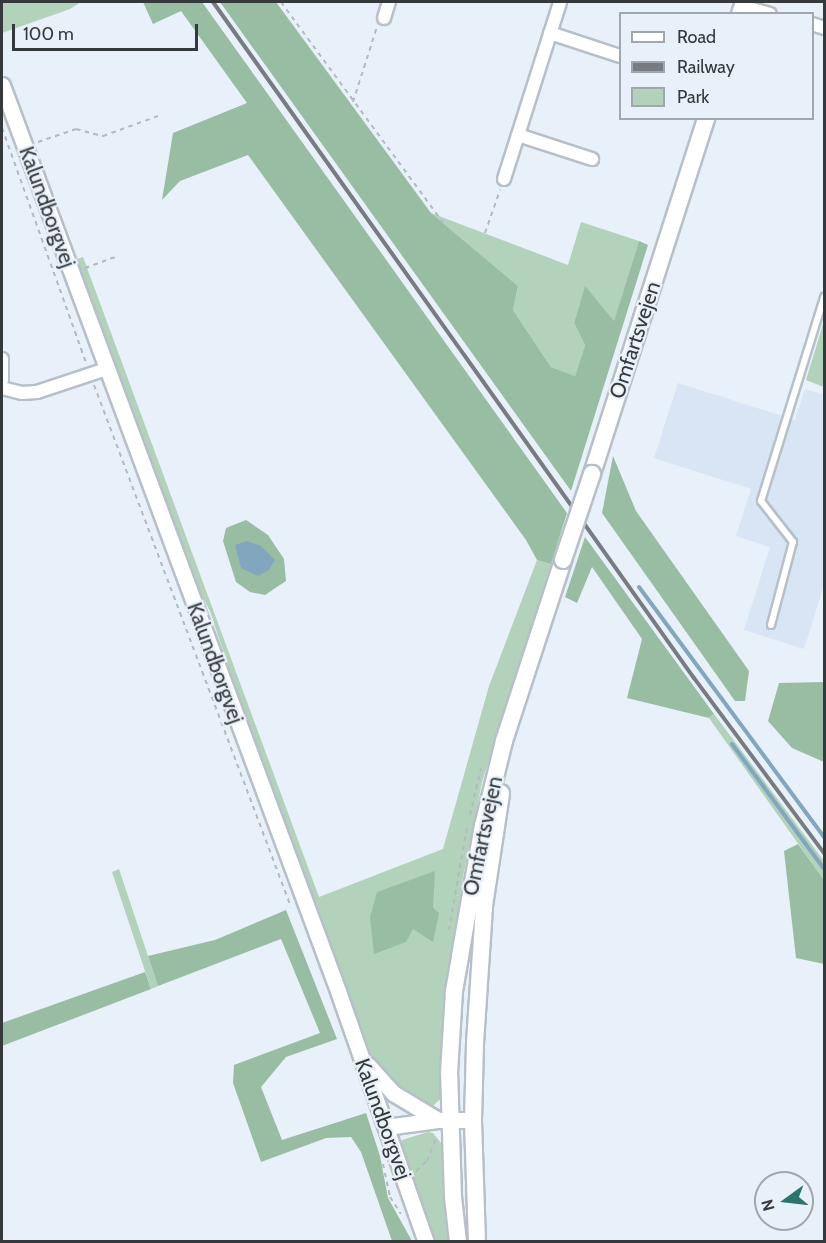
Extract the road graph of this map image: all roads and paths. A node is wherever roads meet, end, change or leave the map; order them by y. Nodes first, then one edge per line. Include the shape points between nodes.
1 (281, 2) edge
2 (389, 2) edge
3 (560, 2) edge
4 (742, 7) edge
5 (762, 12) edge
6 (384, 18) joint
7 (550, 33) junction
8 (619, 55) edge
9 (2, 85) edge
10 (353, 102) junction
11 (158, 116) dead end
12 (705, 120) edge
13 (2, 128) edge
14 (518, 135) junction
15 (24, 147) junction
16 (592, 159) dead end
17 (504, 179) joint
18 (444, 224) dead end
19 (485, 233) dead end
20 (118, 255) dead end
21 (72, 274) junction
22 (825, 297) edge
23 (2, 359) edge
24 (106, 369) junction
25 (90, 374) junction
26 (2, 380) edge
27 (2, 388) edge
28 (563, 560) junction
29 (771, 625) dead end
30 (295, 917) dead end
31 (360, 1053) junction
32 (444, 1120) junction
33 (473, 1120) junction
34 (386, 1127) junction
35 (382, 1157) dead end
36 (405, 1221) dead end
37 (426, 1242) edge
38 (458, 1242) edge
39 (477, 1242) edge

1 - 10 path
2 - 6 street
3 - 7 street
4 - 5 street
6 - 10 path via 378,25
7 - 8 street
7 - 14 street
9 - 15 street, Kalundborgvej
10 - 18 path
11 - 15 path via 103,136 76,129
12 - 28 main road, Omfartsvejen, bridge
13 - 25 path
14 - 16 street
14 - 17 street
15 - 21 street, Kalundborgvej
17 - 19 path
20 - 21 path
21 - 24 street, Kalundborgvej
22 - 29 lane via 761,501 793,542
23 - 26 street
24 - 25 street
24 - 31 street, Kalundborgvej
25 - 27 street via 33,392
25 - 30 path
28 - 32 main road, Omfartsvejen via 504,741 483,826 454,991
28 - 33 main road, Omfartsvejen via 498,808 482,932
31 - 32 street via 393,1093 414,1108
31 - 34 street, Kalundborgvej
32 - 33 street
32 - 34 street
32 - 38 main road
33 - 39 main road
34 - 37 street, Kalundborgvej
35 - 36 path via 390,1197

